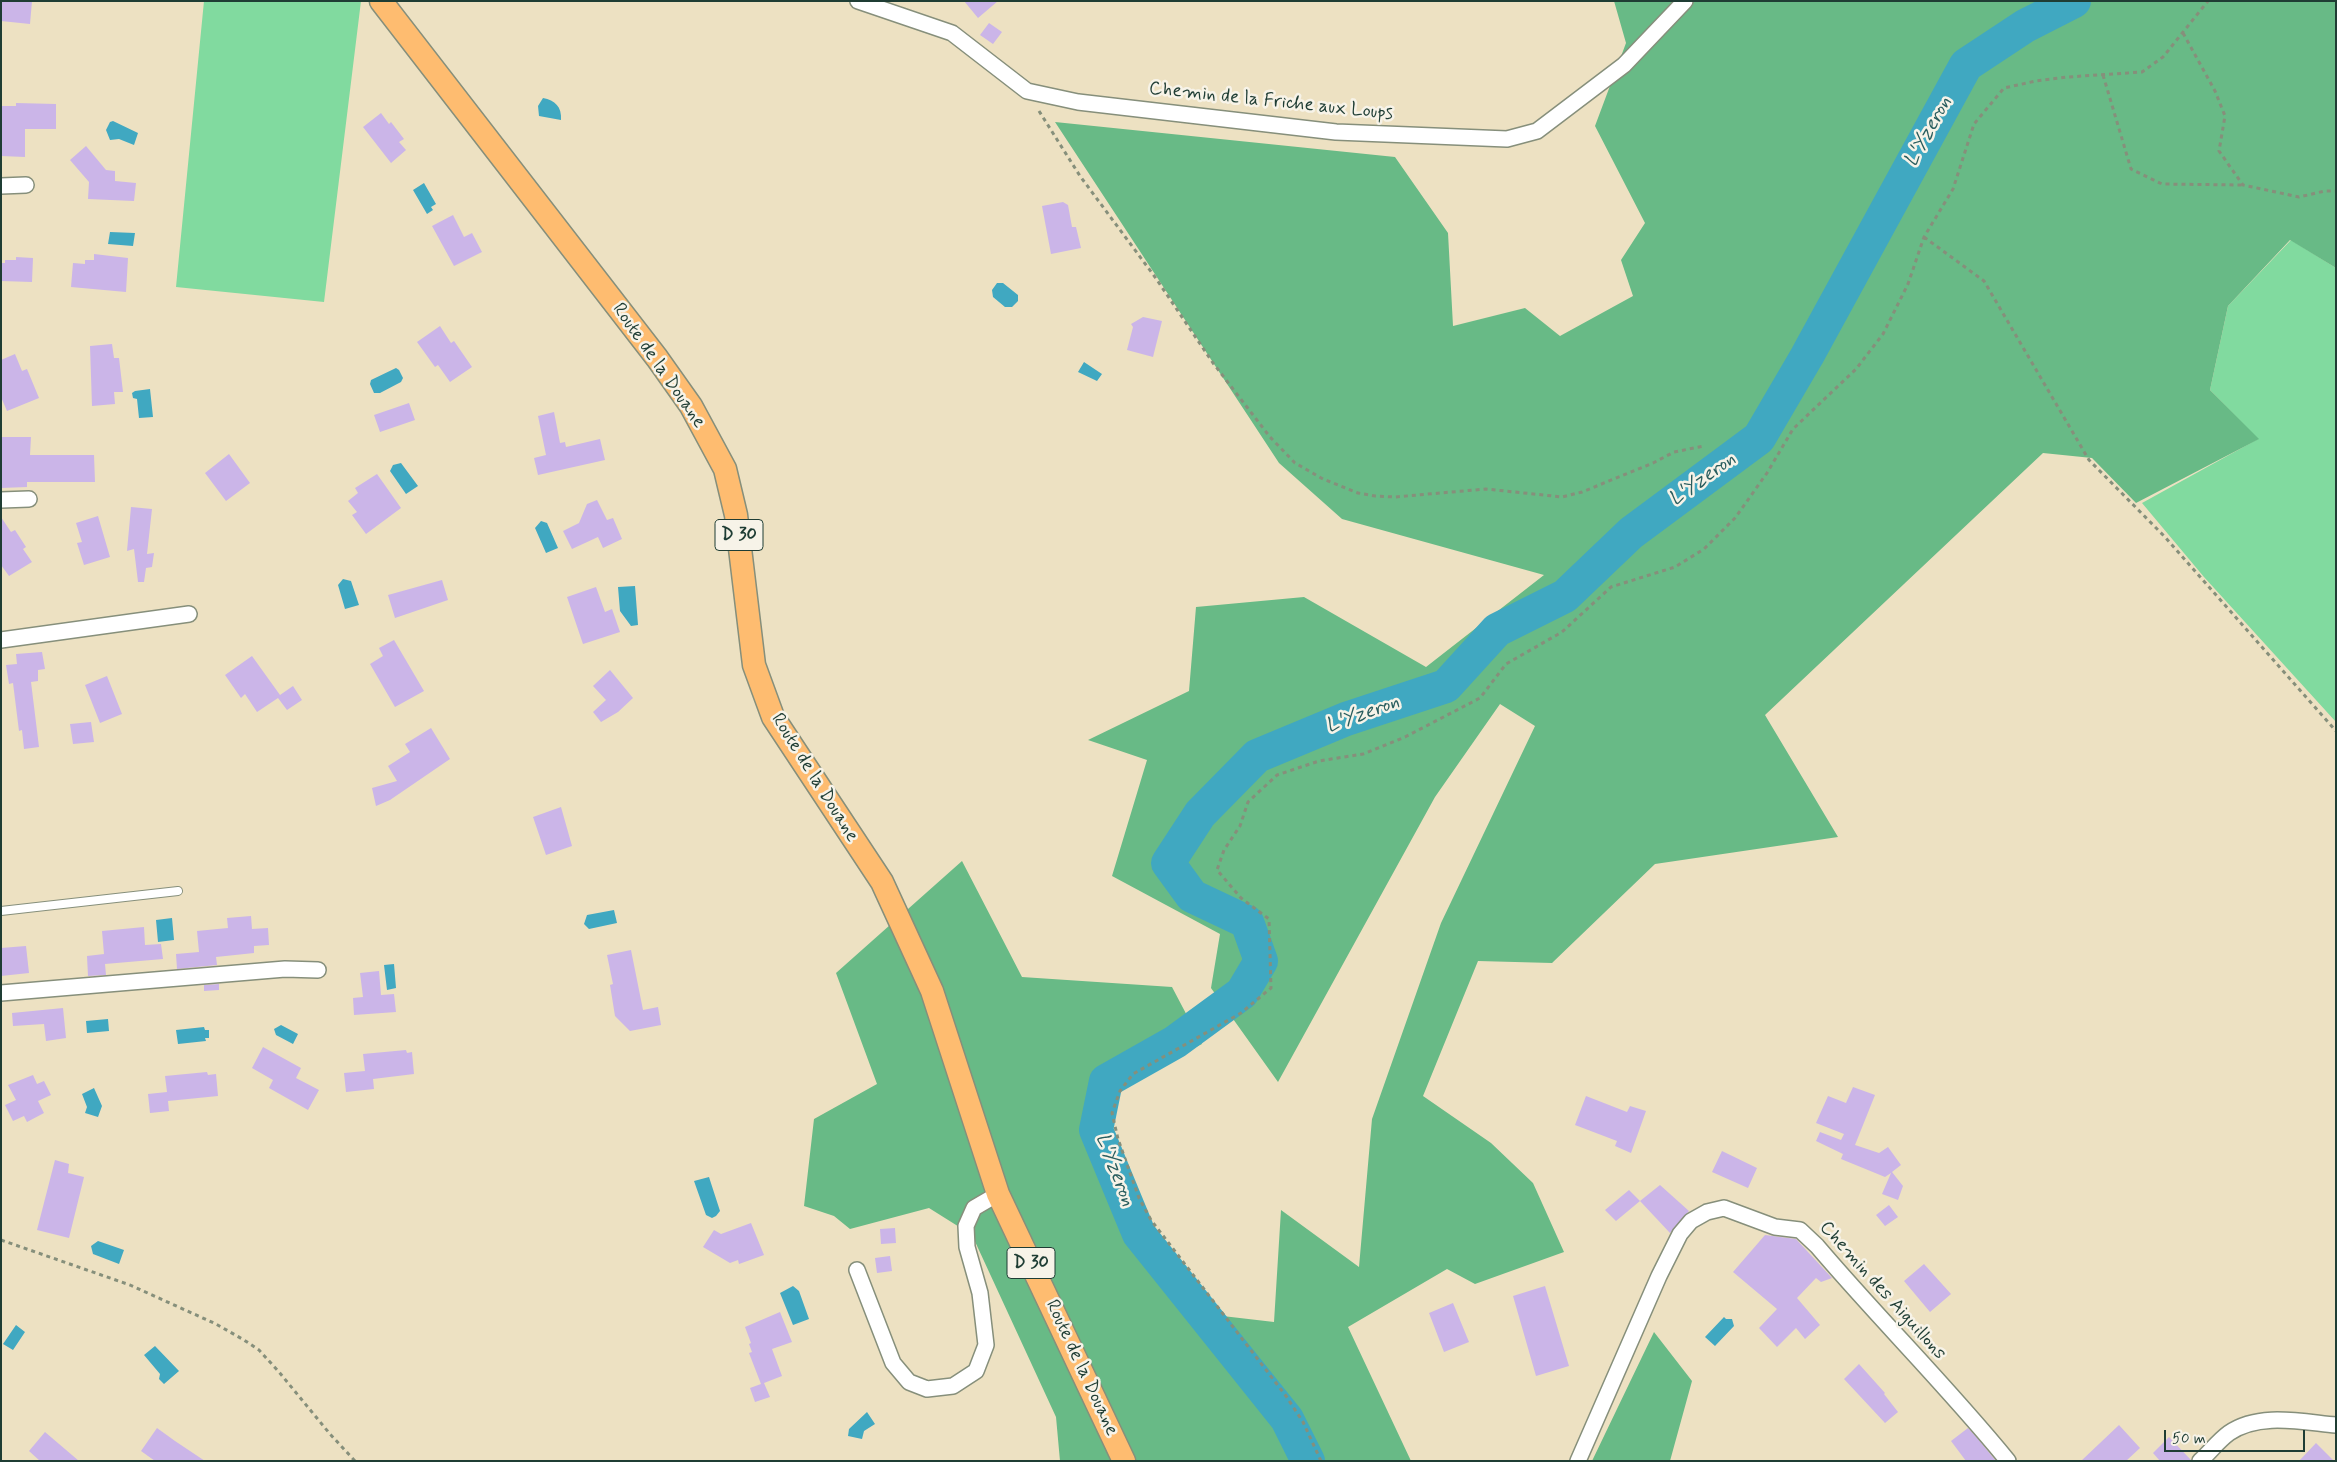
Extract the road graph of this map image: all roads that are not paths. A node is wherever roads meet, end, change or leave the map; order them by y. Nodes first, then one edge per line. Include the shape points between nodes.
1 (381, 1) edge
2 (858, 1) edge
3 (1685, 1) edge
4 (26, 185) dead end
5 (1, 186) edge
6 (29, 499) dead end
7 (1, 500) edge
8 (189, 614) dead end
9 (1, 640) edge
10 (178, 891) dead end
11 (1, 911) edge
12 (318, 970) dead end
13 (1, 993) edge
14 (998, 1194) junction
15 (857, 1270) dead end
16 (2336, 1425) edge
17 (1124, 1461) edge
18 (1578, 1461) edge
19 (2008, 1461) edge
20 (2200, 1461) edge

1 - 14 main road, Route de la Douane / D 30 via 657,358 691,406 725,469 736,515 754,665 773,717 882,882 932,991
2 - 3 street, Chemin de la Friche aux Loups via 952,33 1027,92 1078,102 1336,132 1507,140 1538,131 1624,65
4 - 5 street
6 - 7 street
8 - 9 street
10 - 11 lane
12 - 13 street via 285,968
14 - 15 street via 974,1208 966,1226 967,1247 980,1293 986,1345 976,1371 953,1386 927,1388 909,1382 893,1363
14 - 17 main road, Route de la Douane / D 30
16 - 20 street via 2267,1420 2245,1425 2228,1434
18 - 19 street, Chemin des Aiguillons via 1680,1234 1707,1212 1724,1208 1774,1227 1800,1230 1978,1423

